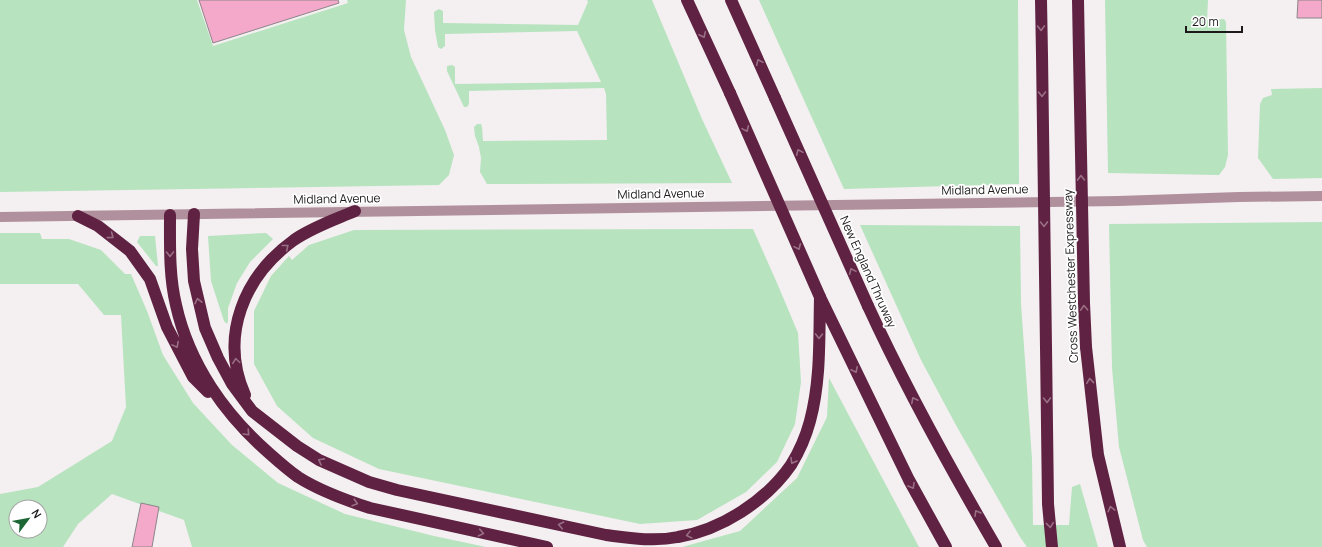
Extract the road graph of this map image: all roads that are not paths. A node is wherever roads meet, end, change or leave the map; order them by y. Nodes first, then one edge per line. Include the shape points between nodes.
1 (687, 0) edge
2 (731, 0) edge
3 (1041, 0) edge
4 (1078, 0) edge
5 (1322, 196) edge
6 (355, 211) junction
7 (194, 214) junction
8 (170, 215) junction
9 (0, 216) edge
10 (78, 216) junction
11 (820, 297) junction
12 (252, 411) junction
13 (235, 420) junction
14 (547, 547) edge
15 (946, 547) edge
16 (996, 547) edge
17 (1052, 547) edge
18 (1120, 547) edge

1 -> 11 highway, bridge
16 -> 2 highway, New England Thruway, bridge via 923,418 889,351
3 -> 17 highway, Cross Westchester Expressway, bridge via 1048,504
18 -> 4 highway, Cross Westchester Expressway, bridge via 1098,455 1086,347
5 - 6 street, Midland Avenue
6 - 7 street, Midland Avenue
12 -> 6 highway via 242,388 235,360 238,317 246,295 259,273 295,240 318,226
7 - 8 street, Midland Avenue
12 -> 7 highway via 232,384 205,328 194,281
8 - 10 street, Midland Avenue
8 -> 13 highway via 171,276 182,328 203,374
9 - 10 street, Midland Avenue
10 -> 13 highway via 98,226 130,251 150,279 167,327 193,377
11 -> 12 highway via 815,400 810,422 791,465 777,482 740,512 701,532 678,538 653,540 606,534 368,482 319,460
11 -> 15 highway via 909,480
13 -> 14 highway via 255,441 298,477 346,500 370,508

